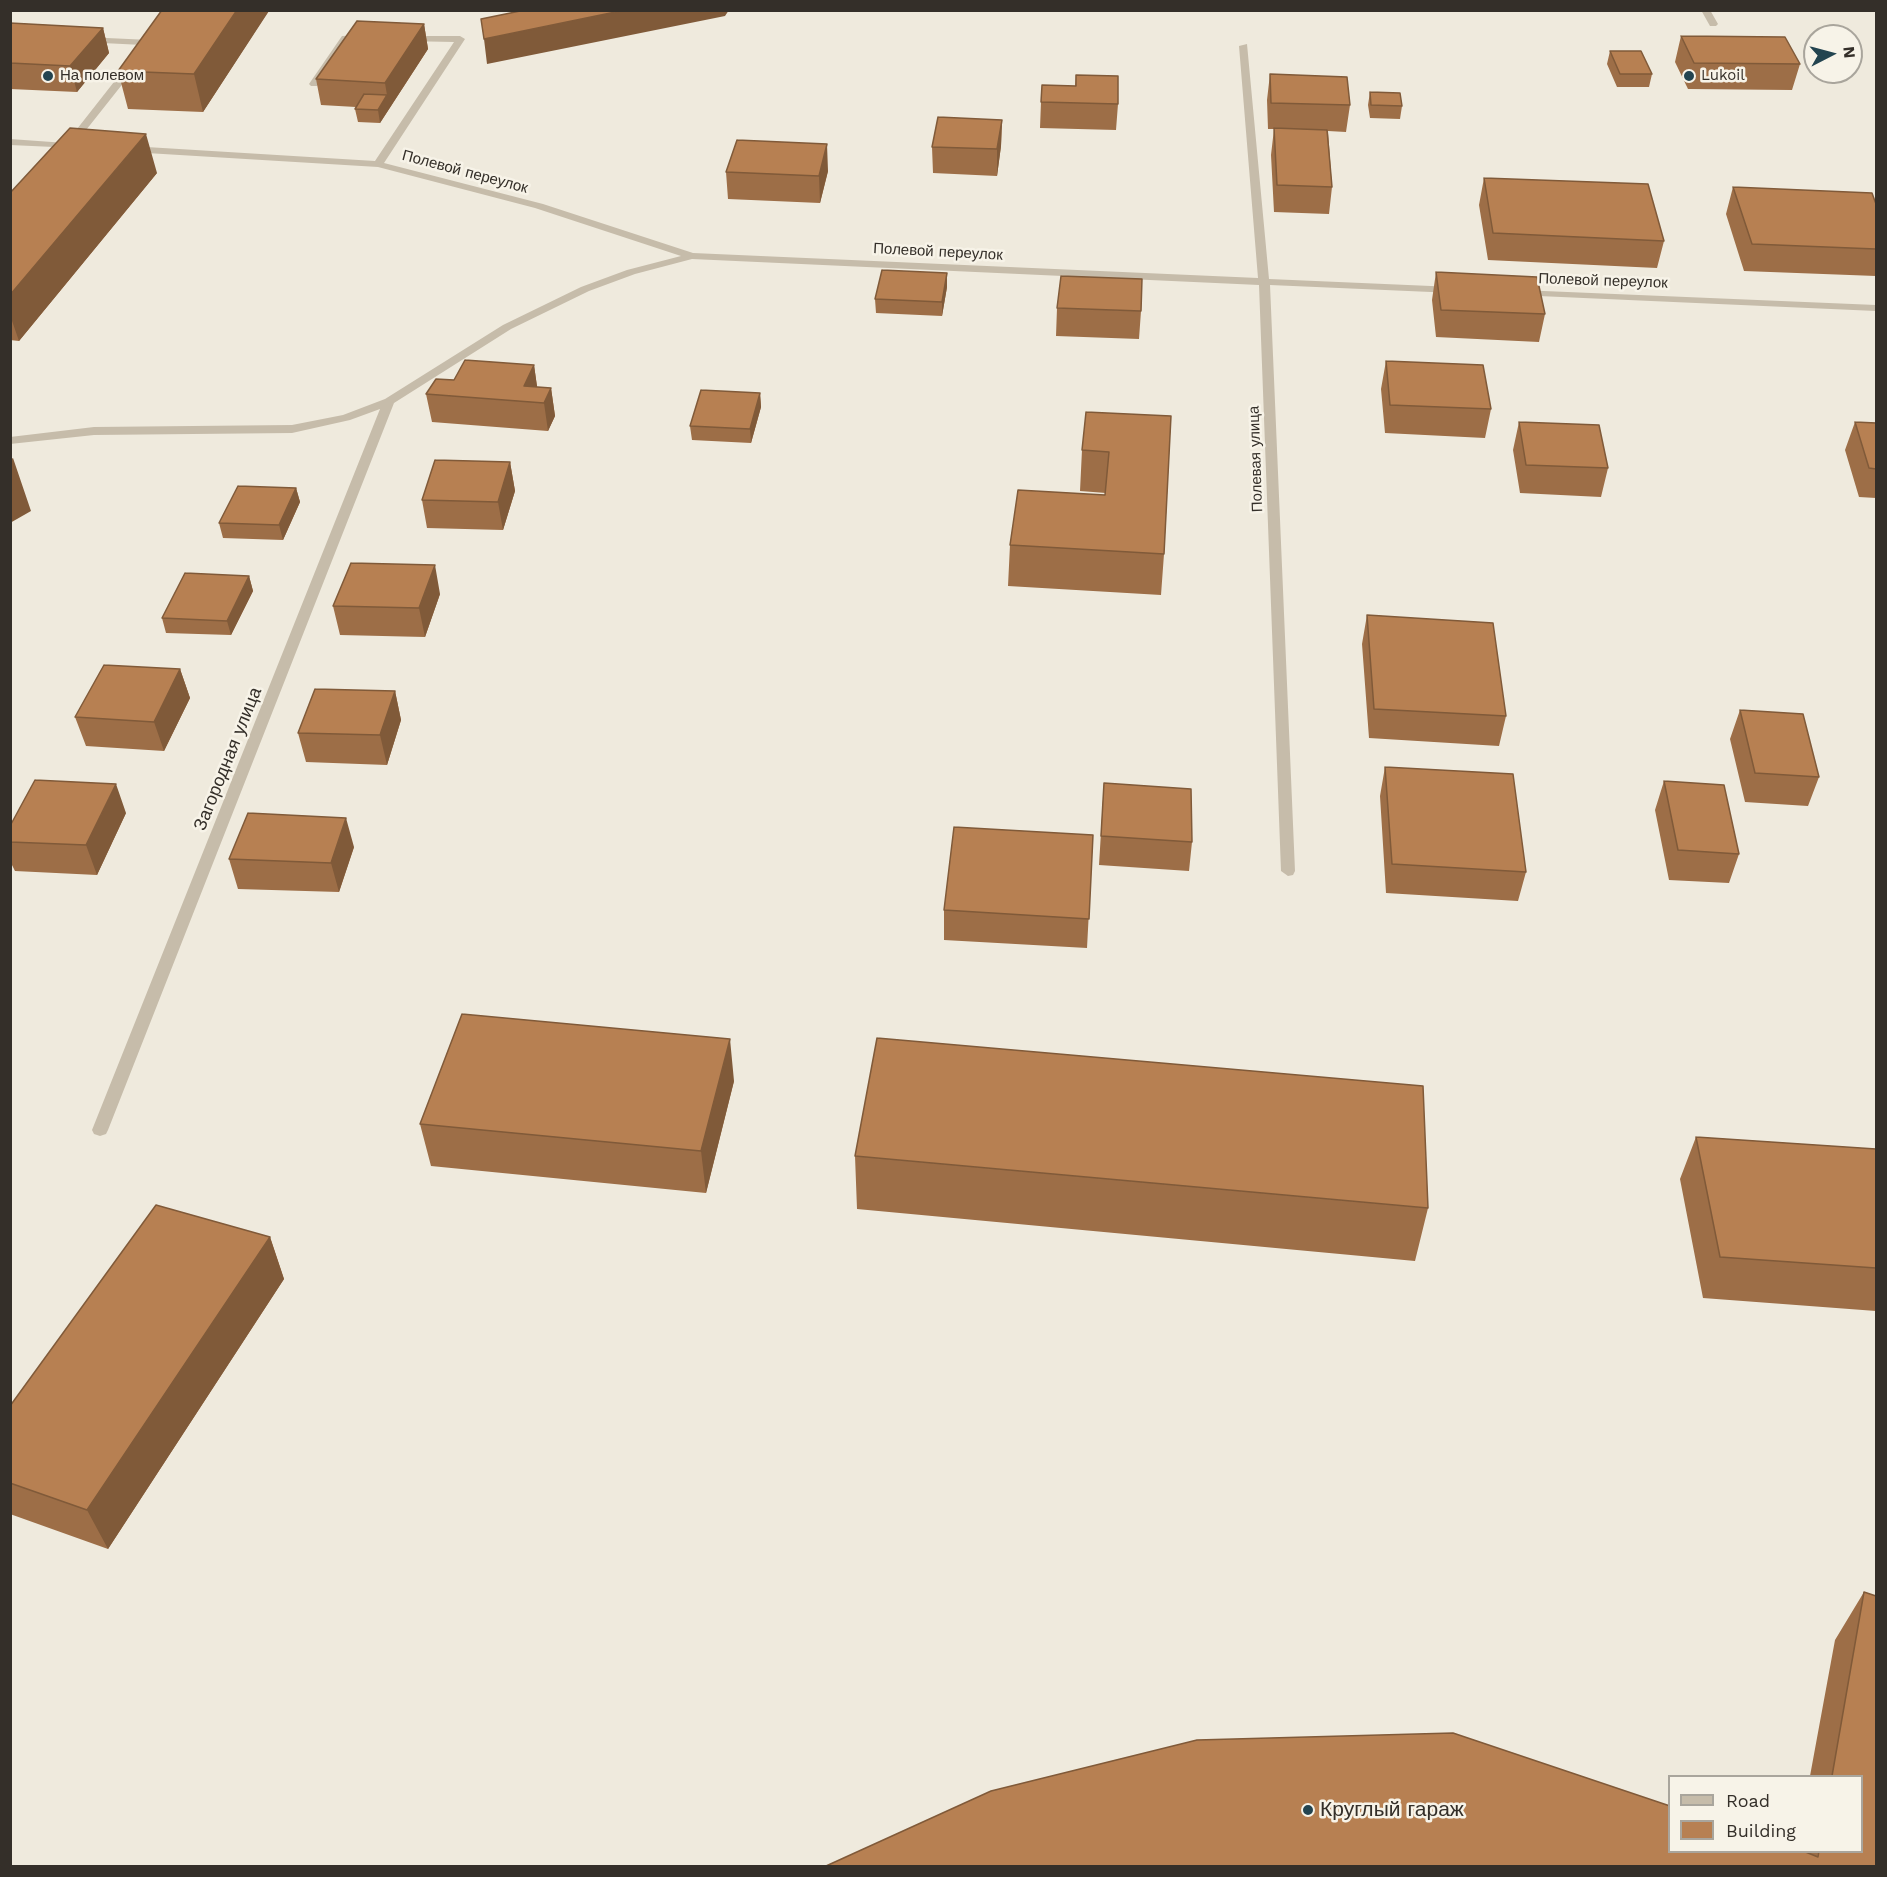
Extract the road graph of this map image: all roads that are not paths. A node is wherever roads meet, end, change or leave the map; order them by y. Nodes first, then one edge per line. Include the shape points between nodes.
1 (1705, 10) edge
2 (1713, 24) dead end
3 (69, 39) edge
4 (379, 39) edge
5 (391, 39) edge
6 (1244, 46) dead end
7 (314, 84) dead end
8 (10, 142) edge
9 (80, 146) edge
10 (116, 148) edge
11 (65, 150) junction
12 (378, 164) junction
13 (692, 256) junction
14 (1264, 282) junction
15 (1464, 290) edge
16 (1511, 292) edge
17 (1876, 308) edge
18 (389, 401) junction
19 (10, 441) edge
20 (1287, 871) dead end
21 (100, 1130) dead end

1 - 2 street
3 - 11 street via 150,44
4 - 7 street via 345,38
5 - 12 street via 460,39
6 - 14 street, Полевая улица
8 - 11 street
9 - 11 street
10 - 12 street, Полевой переулок
12 - 13 street, Полевой переулок via 539,206
13 - 14 street, Полевой переулок
13 - 18 street via 631,272 544,308
14 - 15 street, Полевой переулок
14 - 20 street, Полевая улица
16 - 17 street, Полевой переулок
18 - 19 street via 346,418 292,429 94,431
18 - 21 street, Загородная улица

